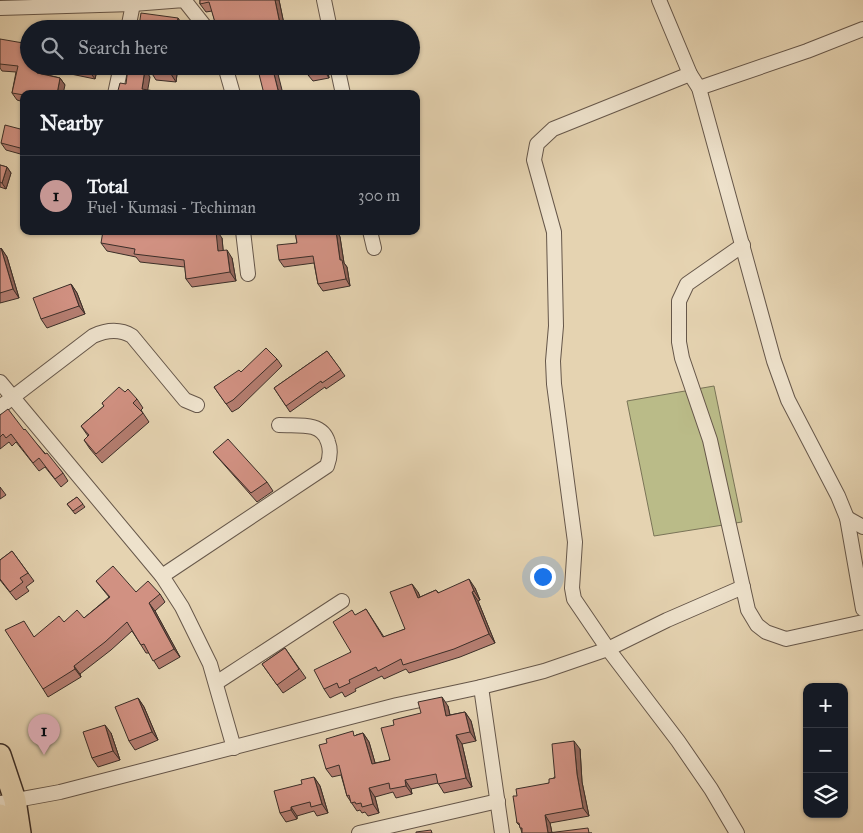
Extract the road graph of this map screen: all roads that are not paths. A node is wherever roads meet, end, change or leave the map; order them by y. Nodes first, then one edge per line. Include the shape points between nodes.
1 (184, 0) edge
2 (324, 0) edge
3 (659, 0) edge
4 (133, 4) junction
5 (0, 8) edge
6 (130, 20) edge
7 (200, 20) edge
8 (328, 20) edge
9 (863, 29) edge
10 (690, 74) junction
11 (119, 75) edge
12 (228, 75) edge
13 (339, 75) edge
14 (699, 88) junction
15 (116, 90) edge
16 (232, 90) edge
17 (342, 90) edge
18 (243, 235) edge
19 (371, 235) edge
20 (743, 245) junction
21 (374, 248) dead end
22 (248, 274) dead end
23 (0, 382) edge
24 (13, 398) junction
25 (196, 405) dead end
26 (0, 407) edge
27 (279, 425) dead end
28 (847, 518) junction
29 (863, 527) edge
30 (162, 576) junction
31 (743, 587) junction
32 (863, 600) edge
33 (342, 602) dead end
34 (863, 622) edge
35 (608, 649) junction
36 (216, 683) junction
37 (481, 687) junction
38 (234, 748) junction
39 (0, 755) edge
40 (498, 801) junction
41 (5, 806) edge
42 (3, 833) edge
43 (20, 833) edge
44 (359, 833) edge
45 (502, 833) edge
46 (737, 833) edge

1 - 4 street
1 - 7 street
2 - 8 street
3 - 10 street
4 - 5 street
4 - 6 street
9 - 14 street
10 - 14 street
10 - 35 street via 553,129 537,144 535,151 534,160 554,232 554,384 575,542 572,588 574,599
11 - 15 street
12 - 16 street
13 - 17 street
14 - 20 street
18 - 22 street
19 - 21 street
20 - 28 street via 774,361 788,400
20 - 31 street via 687,284 679,300 682,358 710,440
23 - 24 street
24 - 25 street via 93,336 104,331 124,331 132,336 185,400
24 - 26 street
24 - 30 street
27 - 30 street via 317,428 326,434 330,458 327,466
28 - 29 street
28 - 32 street
30 - 36 street via 182,607
31 - 34 street via 748,610 757,625 786,639
31 - 35 street
33 - 36 street
35 - 37 street via 544,671
35 - 46 street via 678,741
36 - 38 street
37 - 38 street via 397,705
37 - 40 street
38 - 41 street
39 - 41 highway
40 - 44 street
40 - 45 street
41 - 42 highway
41 - 43 highway

